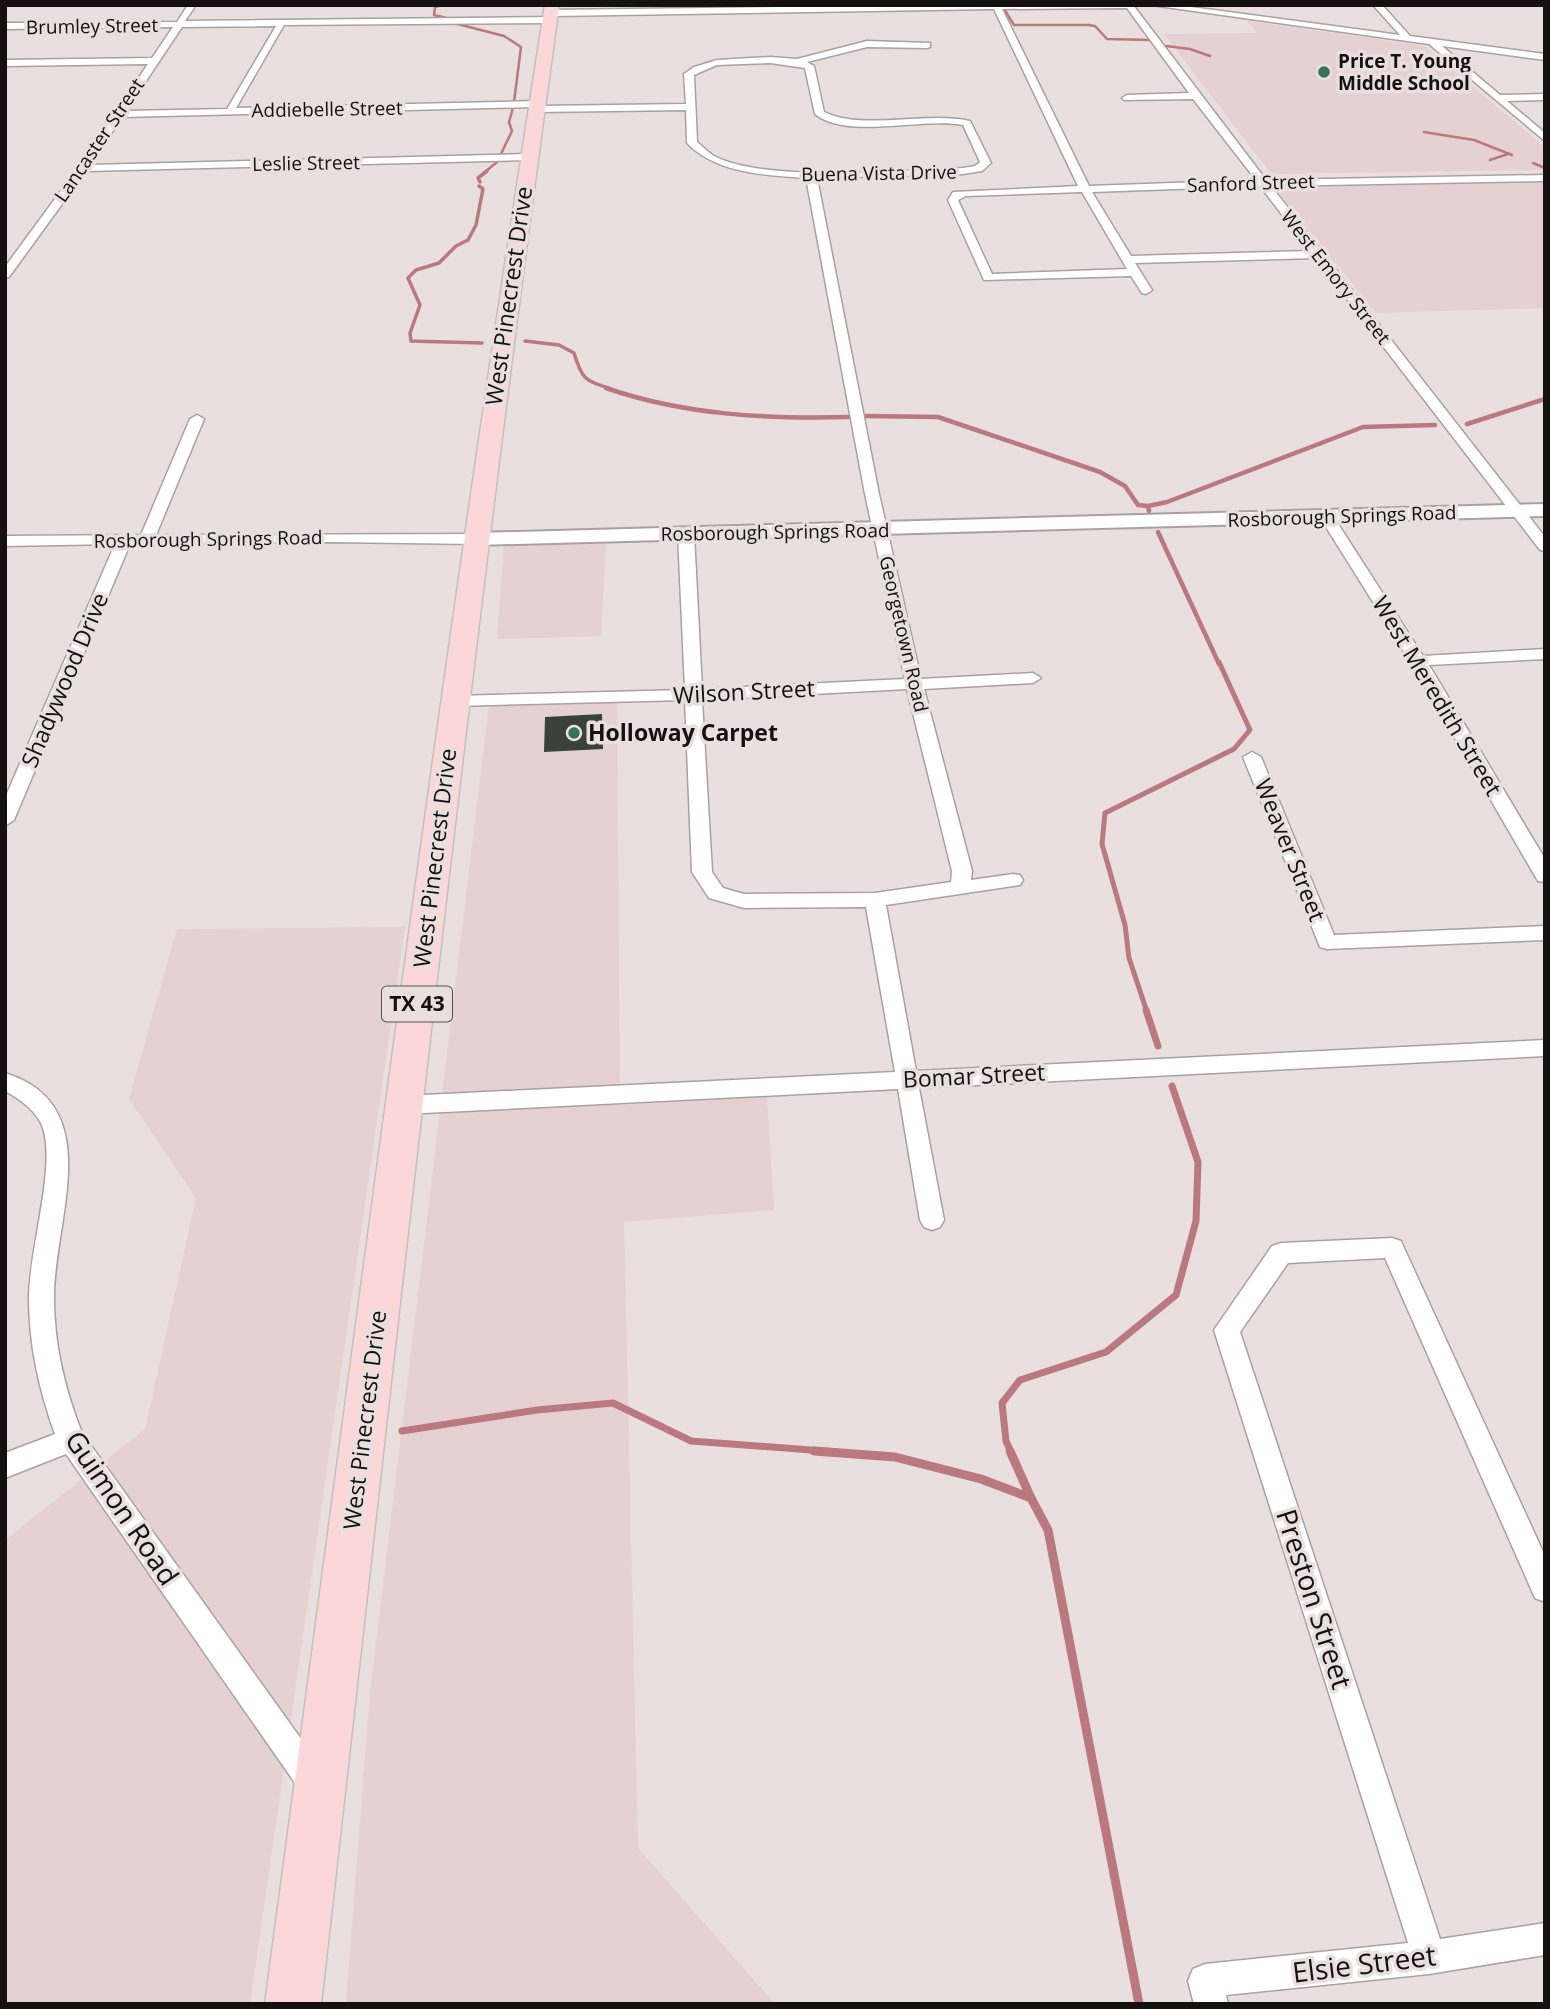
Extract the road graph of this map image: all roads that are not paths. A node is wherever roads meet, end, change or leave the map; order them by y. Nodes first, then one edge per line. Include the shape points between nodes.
1 (192, 5) edge
2 (1129, 5) edge
3 (1155, 5) edge
4 (1249, 5) edge
5 (1377, 5) edge
6 (926, 7) edge
7 (787, 8) edge
8 (996, 8) junction
9 (552, 13) edge
10 (1263, 19) junction
11 (282, 22) junction
12 (179, 25) junction
13 (5, 26) edge
14 (1408, 38) junction
15 (1431, 41) junction
16 (927, 46) dead end
17 (1545, 57) edge
18 (154, 61) junction
19 (797, 62) junction
20 (5, 63) edge
21 (1196, 96) junction
22 (1545, 97) edge
23 (1127, 98) dead end
24 (1501, 98) junction
25 (537, 107) junction
26 (690, 107) junction
27 (230, 111) junction
28 (117, 114) junction
29 (1543, 134) edge
30 (529, 158) junction
31 (83, 168) junction
32 (811, 174) junction
33 (1545, 178) edge
34 (1264, 183) junction
35 (1087, 188) junction
36 (1318, 254) junction
37 (1128, 260) junction
38 (1136, 272) junction
39 (5, 275) edge
40 (1146, 290) dead end
41 (197, 419) dead end
42 (1545, 510) edge
43 (1517, 511) junction
44 (1326, 516) junction
45 (879, 529) junction
46 (686, 534) junction
47 (476, 539) junction
48 (124, 540) junction
49 (146, 540) junction
50 (5, 541) edge
51 (1545, 547) edge
52 (1545, 654) edge
53 (1418, 661) junction
54 (1033, 678) dead end
55 (914, 683) junction
56 (693, 695) junction
57 (455, 701) junction
58 (1252, 757) dead end
59 (5, 820) edge
60 (1545, 876) edge
61 (1013, 880) dead end
62 (961, 886) junction
63 (875, 900) junction
64 (1545, 933) edge
65 (1545, 1048) edge
66 (908, 1080) junction
67 (5, 1081) edge
68 (404, 1105) junction
69 (932, 1220) dead end
70 (71, 1440) junction
71 (5, 1466) edge
72 (1545, 1588) edge
73 (319, 1791) junction
74 (1545, 1939) edge
75 (1429, 1957) junction
76 (293, 2004) edge
77 (1211, 2004) edge

1 - 12 street, Lancaster Street
2 - 8 street, Brumley Street
2 - 21 street, West Emory Street
3 - 10 street
4 - 10 street
5 - 14 street
6 - 7 street, Brumley Street
6 - 8 street, Brumley Street
7 - 9 street, Brumley Street
8 - 35 street
9 - 11 street, Brumley Street
9 - 25 main road, West Pinecrest Drive / TX 43
10 - 14 street
11 - 12 street, Brumley Street
11 - 27 street
12 - 13 street, Brumley Street
12 - 18 street, Lancaster Street
14 - 15 street
15 - 17 street
15 - 24 street
16 - 19 street via 867,44
18 - 20 street
18 - 28 street, Lancaster Street
19 - 26 street, Buena Vista Drive via 699,67 688,78
19 - 32 street, Buena Vista Drive via 810,68 823,117 961,121 969,125 986,163 963,171
21 - 23 street
21 - 34 street, West Emory Street
22 - 24 street
24 - 29 street
25 - 26 street, Addiebelle Street
25 - 27 street, Addiebelle Street
25 - 30 main road, West Pinecrest Drive / TX 43
26 - 32 street, Buena Vista Drive via 692,143 708,159 742,169
27 - 28 street, Addiebelle Street
28 - 31 street, Lancaster Street
30 - 31 street, Leslie Street
30 - 47 main road, West Pinecrest Drive / TX 43
31 - 39 street, Lancaster Street
32 - 45 street, Georgetown Road
33 - 34 street, Sanford Street
34 - 35 street, Sanford Street
34 - 36 street, West Emory Street
35 - 37 street
35 - 38 street, Sanford Street via 957,194 953,200 988,278
36 - 37 street
36 - 43 street, West Emory Street
37 - 38 street
38 - 40 street
41 - 49 street
42 - 43 street, Rosborough Springs Road
43 - 44 street, Rosborough Springs Road
43 - 51 street, West Emory Street
44 - 45 street, Rosborough Springs Road
44 - 53 street, West Meredith Street
45 - 46 street, Rosborough Springs Road
45 - 55 street, Georgetown Road
46 - 47 street, Rosborough Springs Road
46 - 56 street
47 - 49 street, Rosborough Springs Road
47 - 57 main road, West Pinecrest Drive / TX 43
48 - 49 street, Rosborough Springs Road
48 - 50 street, Rosborough Springs Road
48 - 59 street, Shadywood Drive
52 - 53 street
53 - 60 street, West Meredith Street
54 - 55 street, Wilson Street
55 - 56 street, Wilson Street
55 - 62 street, Georgetown Road via 962,871
56 - 57 street, Wilson Street
56 - 63 street via 702,873 716,893 744,901
57 - 68 main road, West Pinecrest Drive / TX 43
58 - 64 street, Weaver Street via 1327,942
61 - 62 street
62 - 63 street
63 - 66 street
65 - 66 street, Bomar Street
66 - 68 street, Bomar Street
66 - 69 street
67 - 70 street, Guimon Road via 41,1105 54,1130 57,1170 44,1253 43,1329 57,1405
68 - 73 main road, West Pinecrest Drive / TX 43
70 - 71 street
70 - 73 street, Guimon Road
72 - 75 street, Preston Street via 1392,1248 1281,1253 1227,1330
73 - 76 main road, West Pinecrest Drive / TX 43
74 - 75 street, Elsie Street
75 - 77 street, Elsie Street via 1205,1982

